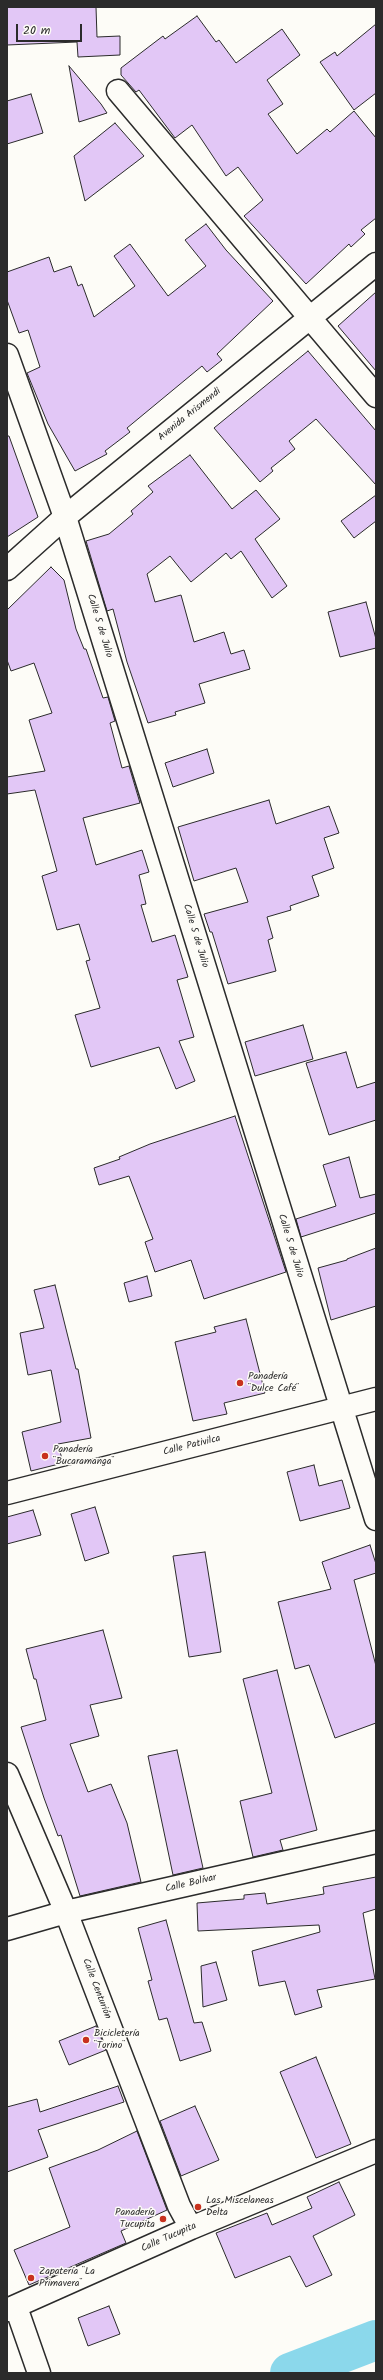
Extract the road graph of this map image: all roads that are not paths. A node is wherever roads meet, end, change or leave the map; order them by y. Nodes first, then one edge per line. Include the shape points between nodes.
1 (118, 91) dead end
2 (376, 264) edge
3 (309, 318) junction
4 (7, 355) edge
5 (376, 396) edge
6 (16, 409) edge
7 (65, 517) junction
8 (7, 569) edge
9 (376, 1399) edge
10 (340, 1408) junction
11 (7, 1493) edge
12 (376, 1519) edge
13 (7, 1774) edge
14 (376, 1842) edge
15 (66, 1912) junction
16 (7, 1929) edge
17 (376, 2151) edge
18 (191, 2228) junction
19 (11, 2309) edge
20 (39, 2373) edge

1 - 3 street
2 - 3 street, Avenida Arismendi
3 - 5 street
3 - 7 street, Avenida Arismendi
4 - 6 street, Calle 5 de Julio
6 - 7 street, Calle 5 de Julio
7 - 8 street, Avenida Arismendi
7 - 10 street, Calle 5 de Julio
9 - 10 street, Calle Pativilca
10 - 11 street, Calle Pativilca
10 - 12 street, Calle 5 de Julio
13 - 15 street, Calle Centurión
14 - 15 street, Calle Bolívar
15 - 16 street, Calle Bolívar
15 - 18 street, Calle Centurión via 180,2206
17 - 18 street, Calle Tucupita
18 - 19 street, Calle Tucupita
19 - 20 street

